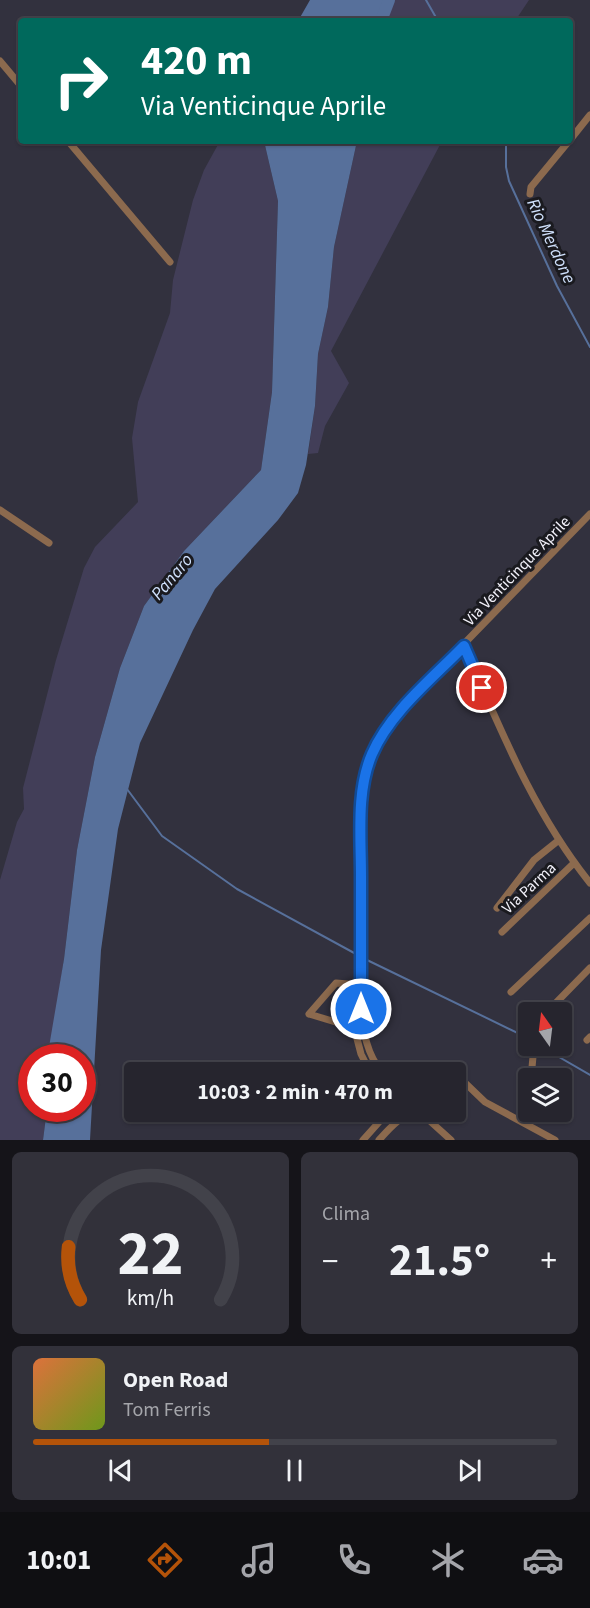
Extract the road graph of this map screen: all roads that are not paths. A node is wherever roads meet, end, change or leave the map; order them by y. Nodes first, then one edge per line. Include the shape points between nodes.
1 (0, 61) edge
2 (18, 82) edge
3 (590, 116) edge
4 (573, 136) edge
5 (71, 144) edge
6 (567, 144) edge
7 (531, 194) dead end
8 (170, 262) dead end
9 (0, 510) edge
10 (590, 514) edge
11 (50, 543) dead end
12 (464, 646) junction
13 (559, 840) junction
14 (574, 863) junction
15 (590, 883) edge
16 (497, 908) dead end
17 (590, 918) edge
18 (502, 932) dead end
19 (590, 968) edge
20 (511, 992) dead end
21 (557, 1002) edge
22 (342, 1024) junction
23 (365, 1062) edge
24 (374, 1062) edge
25 (466, 1084) edge
26 (379, 1122) edge
27 (394, 1122) edge
28 (431, 1122) edge
29 (524, 1123) joint
30 (363, 1140) edge
31 (379, 1140) edge
32 (451, 1140) edge
33 (555, 1140) edge

1 - 2 street
3 - 4 street
5 - 8 street
6 - 7 street via 531,187
9 - 11 street
10 - 12 street, Via Venticinque Aprile
12 - 13 street, Via Venticinque Aprile via 516,763
12 - 24 street, Via Venticinque Aprile via 389,725 372,753 363,783 361,1009 364,1034
13 - 14 street, Via Venticinque Aprile
13 - 16 street via 534,860
14 - 15 street, Via Venticinque Aprile
14 - 18 street, Via Parma
17 - 20 street
19 - 21 street
22 - 22 street via 309,1014 336,983 348,984
22 - 23 street via 355,1031
25 - 29 street via 485,1102
26 - 30 street
27 - 31 street
28 - 32 street
29 - 33 street

